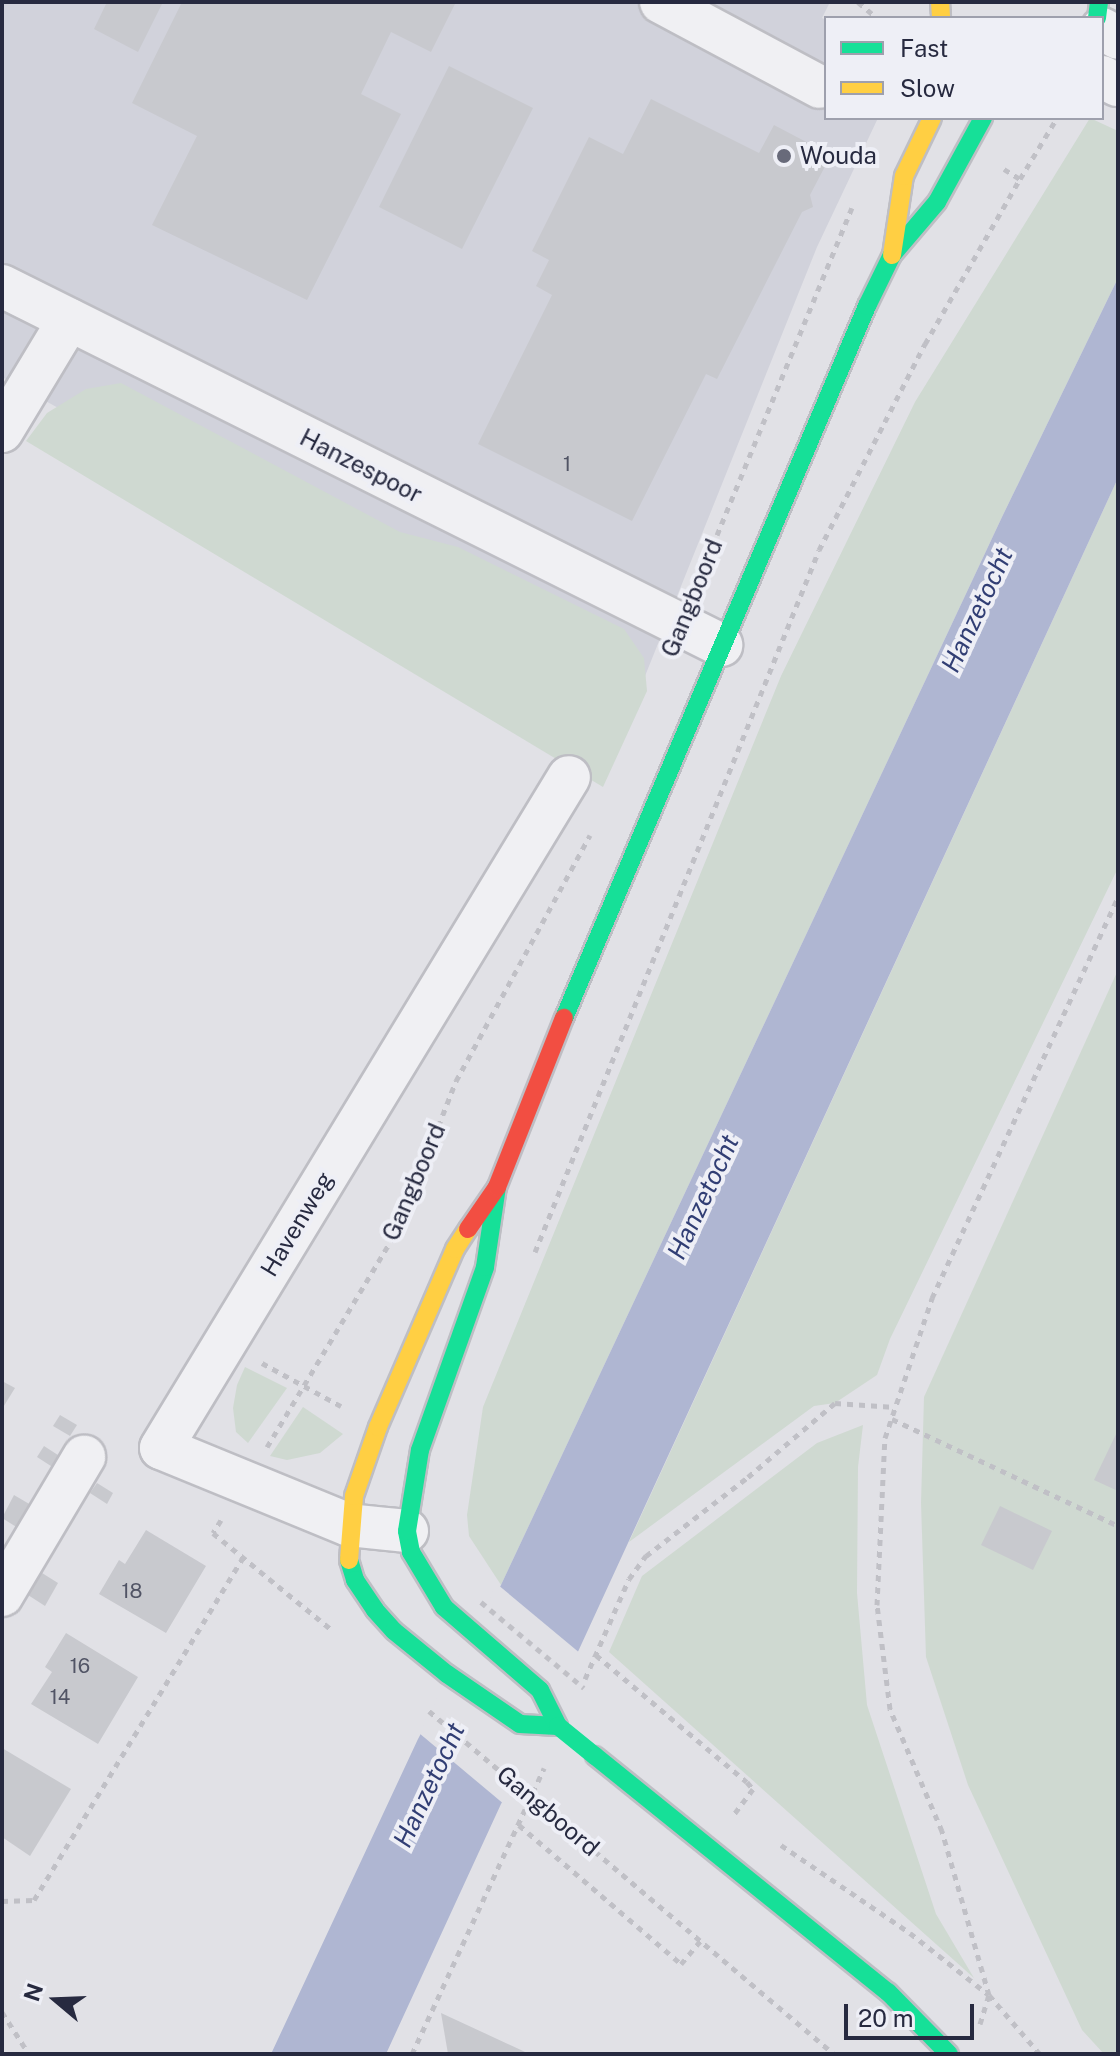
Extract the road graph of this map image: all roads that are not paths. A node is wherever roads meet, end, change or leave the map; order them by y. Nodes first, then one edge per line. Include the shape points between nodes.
1 (661, 2) edge
2 (820, 87) dead end
3 (931, 120) edge
4 (982, 120) edge
5 (892, 255) junction
6 (2, 286) edge
7 (69, 320) junction
8 (2, 431) edge
9 (721, 645) junction
10 (569, 777) dead end
11 (497, 1187) junction
12 (84, 1457) dead end
13 (349, 1525) junction
14 (407, 1531) junction
15 (2, 1595) edge
16 (558, 1726) junction
17 (949, 2054) edge

1 - 2 street
3 - 5 main road, Gangboord via 904,176
4 - 5 main road, Gangboord via 937,202
5 - 9 main road, Gangboord
6 - 7 street, Hanzespoor
7 - 8 street
7 - 9 street, Hanzespoor
9 - 11 main road, Gangboord
10 - 13 street, Havenweg via 161,1448
11 - 13 main road, Gangboord via 455,1249 378,1427
11 - 14 main road, Gangboord via 485,1267 420,1450
12 - 15 street
13 - 14 street, Havenweg
13 - 16 main road, Gangboord via 355,1580 394,1631 520,1724
14 - 16 main road, Gangboord via 411,1552 444,1607 540,1690
16 - 17 main road, Gangboord, bridge via 888,1992

